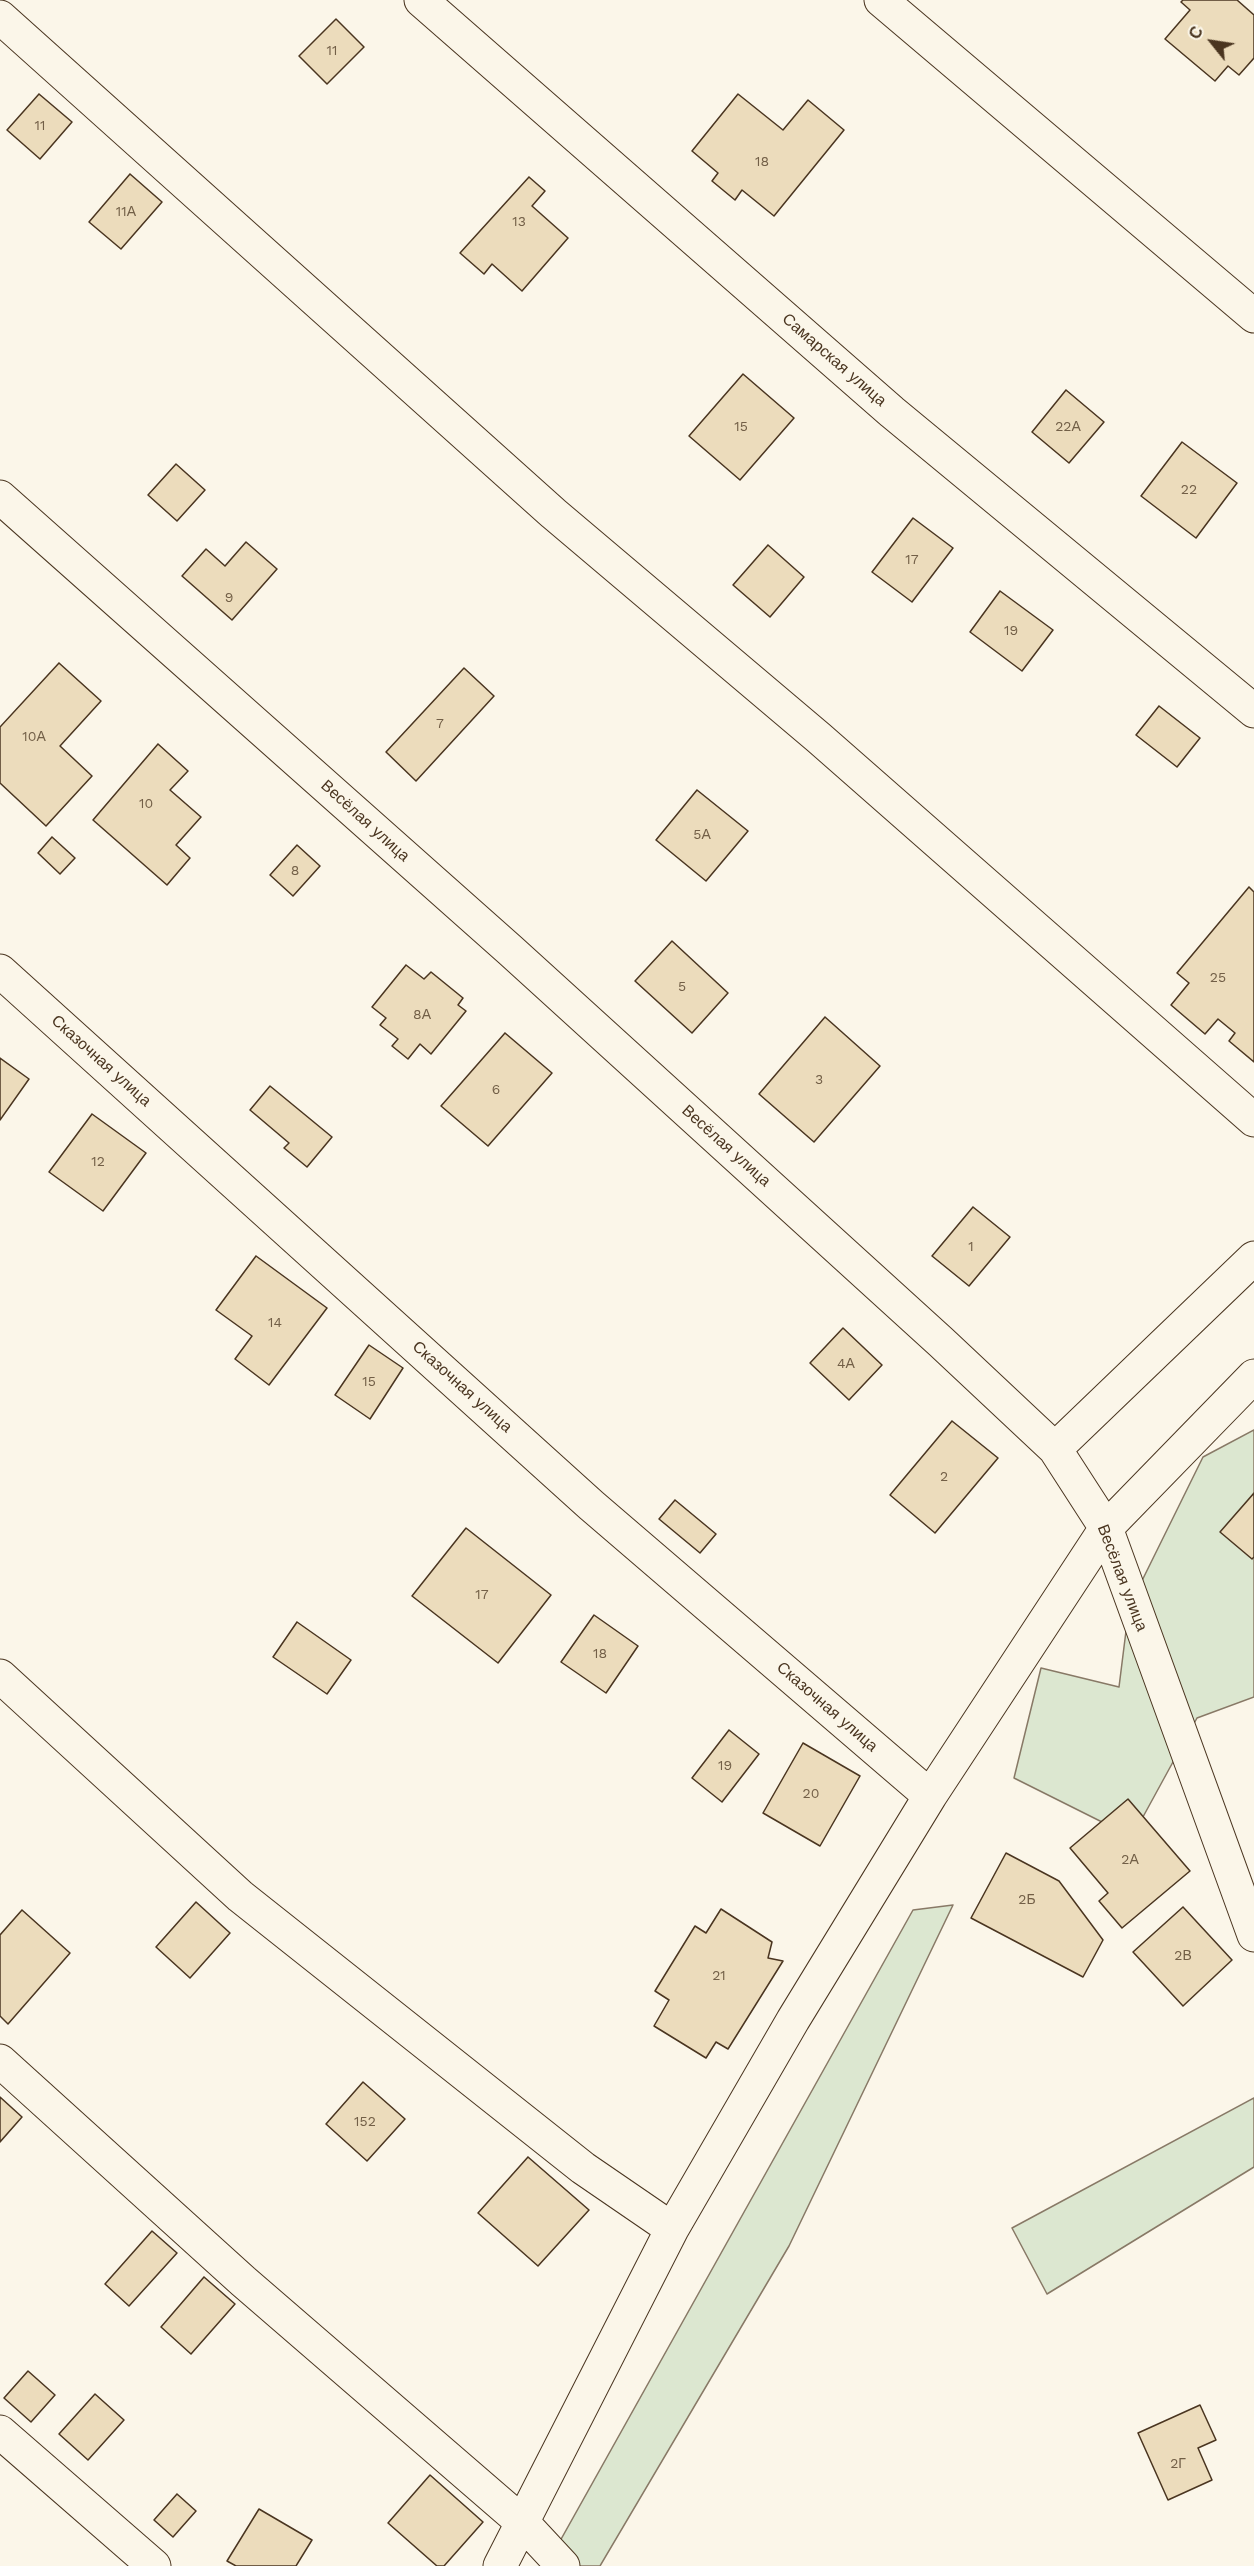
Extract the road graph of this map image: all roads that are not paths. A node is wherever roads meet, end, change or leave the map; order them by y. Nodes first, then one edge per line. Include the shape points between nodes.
1 (421, 0) edge
2 (881, 0) edge
3 (0, 17) edge
4 (1254, 316) edge
5 (0, 497) edge
6 (1254, 711) edge
7 (0, 971) edge
8 (1254, 1120) edge
9 (1254, 1258) edge
10 (1254, 1376) edge
11 (1055, 1449) junction
12 (1106, 1528) junction
13 (0, 1676) edge
14 (930, 1796) junction
15 (1254, 1935) edge
16 (0, 2061) edge
17 (672, 2229) junction
18 (0, 2432) edge
19 (523, 2523) junction
20 (154, 2566) edge
21 (500, 2566) edge
22 (563, 2566) edge

1 - 6 street, Самарская улица via 884,404
2 - 4 street
3 - 8 street via 553,513 819,738
5 - 11 street, Весёлая улица via 510,950
7 - 14 street, Сказочная улица via 591,1504
9 - 11 street
10 - 12 street
11 - 12 street, Весёлая улица
12 - 14 street
12 - 15 street, Весёлая улица
13 - 17 street via 240,1896 583,2168
14 - 17 street via 793,2020
16 - 19 street via 243,2281
17 - 19 street
18 - 20 street
19 - 21 street
19 - 22 street

